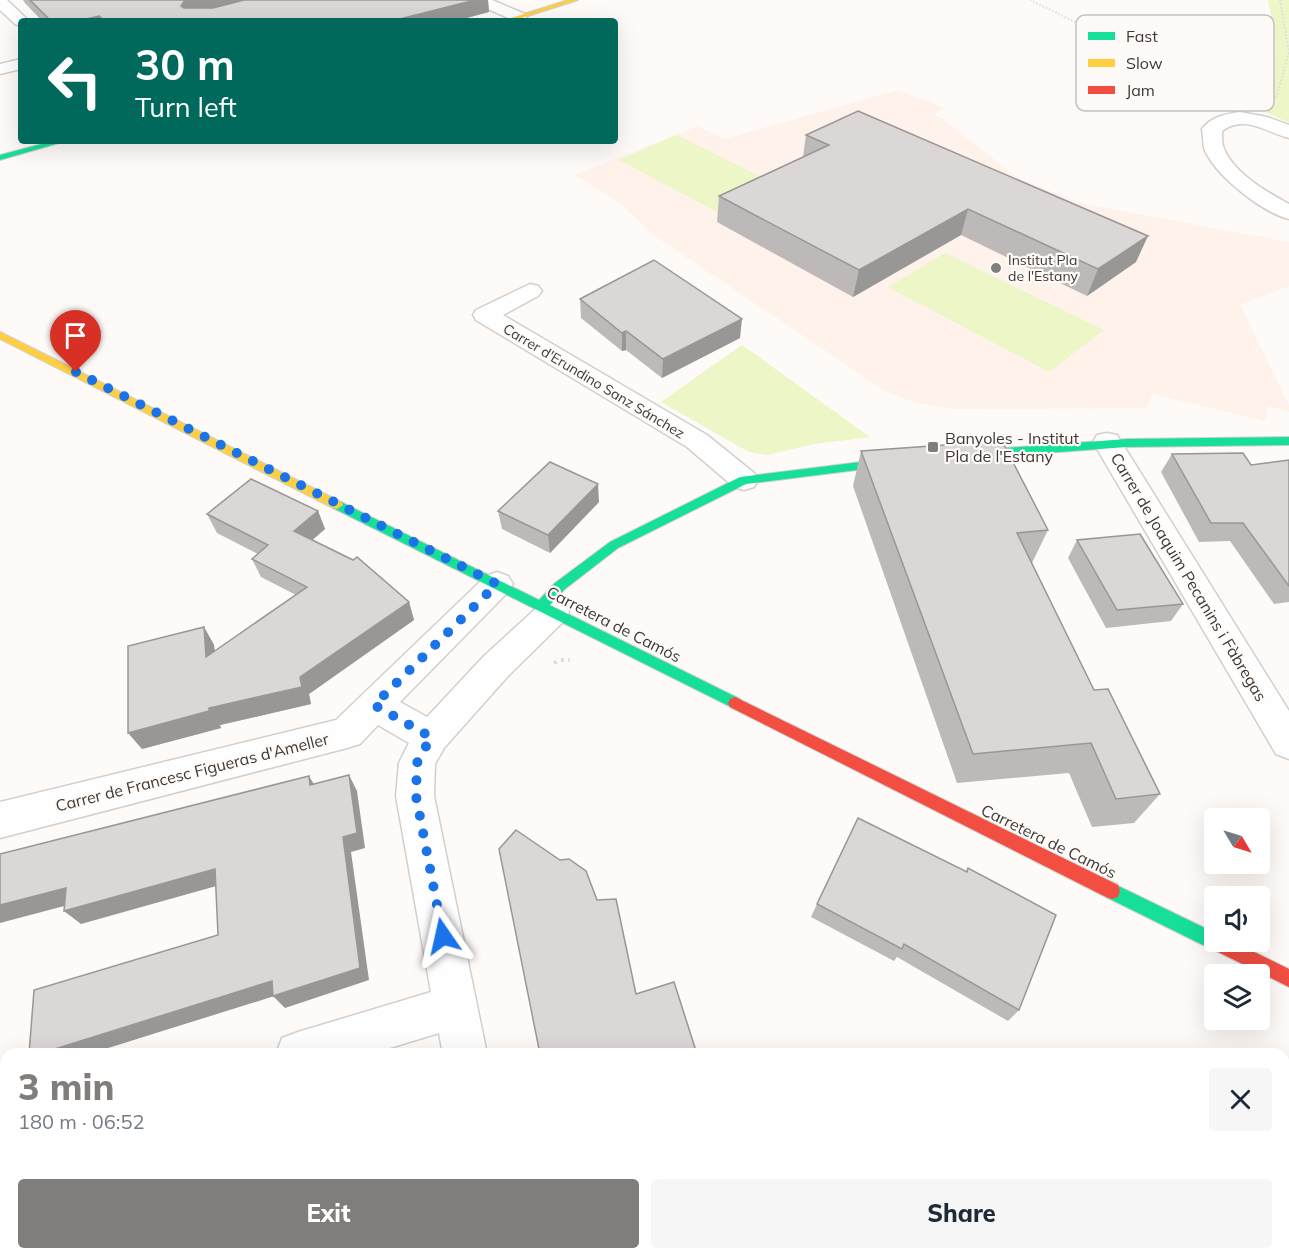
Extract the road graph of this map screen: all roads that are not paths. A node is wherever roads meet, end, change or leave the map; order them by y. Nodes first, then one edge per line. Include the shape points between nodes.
1 (479, 0) edge
2 (575, 0) edge
3 (0, 2) edge
4 (18, 18) edge
5 (510, 18) edge
6 (515, 18) edge
7 (18, 65) edge
8 (0, 69) edge
9 (1289, 132) edge
10 (51, 144) edge
11 (0, 158) edge
12 (1289, 213) edge
13 (530, 291) dead end
14 (0, 334) edge
15 (1289, 441) edge
16 (1107, 442) junction
17 (954, 456) edge
18 (919, 460) edge
19 (744, 480) junction
20 (497, 584) junction
21 (547, 609) junction
22 (374, 705) junction
23 (431, 737) junction
24 (1289, 743) edge
25 (0, 820) edge
26 (1204, 937) edge
27 (1236, 952) edge
28 (1289, 978) edge
29 (458, 1006) junction
30 (318, 1048) edge
31 (464, 1048) edge

1 - 5 street
2 - 6 street
3 - 4 street
7 - 8 street
9 - 12 street via 1243,117 1217,123 1212,129 1215,151 1239,178
10 - 11 street
13 - 19 street, Carrer d'Erundino Sanz Sánchez via 485,315 697,441
14 - 20 street, Carretera de Camós
15 - 16 street
16 - 17 street
16 - 24 street, Carrer de Joaquim Pecanins i Fàbregas
18 - 19 street
19 - 21 street via 614,545 560,586
20 - 21 street, Carretera de Camós
20 - 22 street, Carrer de Francesc Figueras d'Ameller
21 - 23 street
21 - 26 street, Carretera de Camós
22 - 23 street
22 - 25 street, Carrer de Francesc Figueras d'Ameller via 347,733
23 - 29 street via 417,763 416,796
27 - 28 street, Carretera de Camós
29 - 30 street
29 - 31 street

